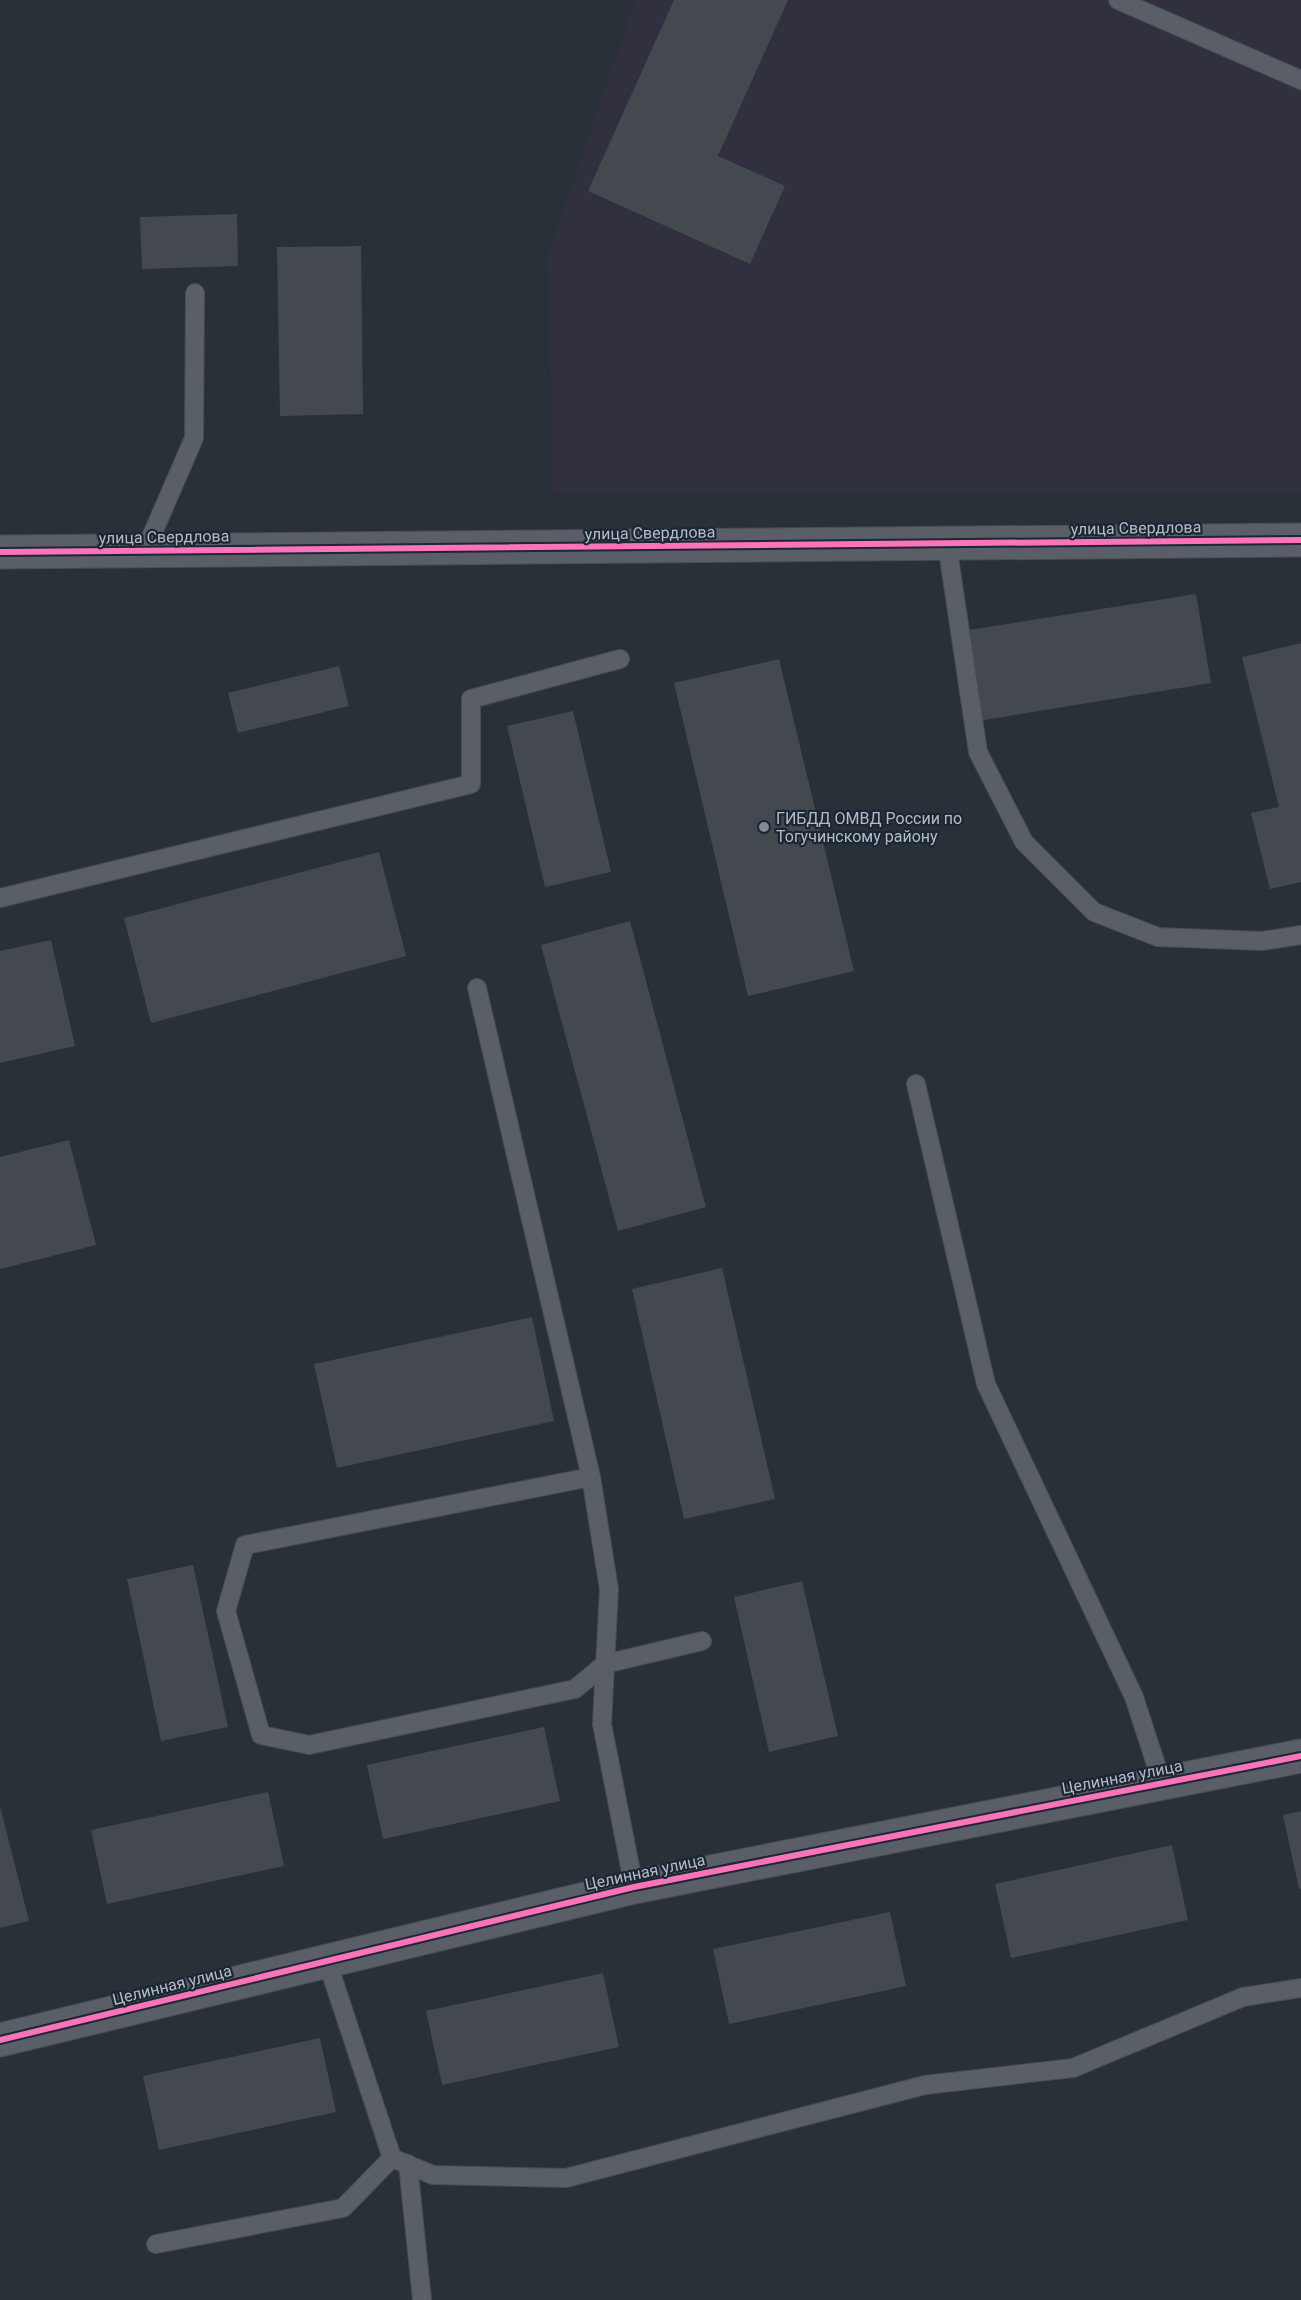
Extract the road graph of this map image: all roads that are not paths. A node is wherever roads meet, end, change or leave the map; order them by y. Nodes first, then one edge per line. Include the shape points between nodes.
1 (1118, 0) edge
2 (1301, 80) edge
3 (195, 293) dead end
4 (1301, 540) edge
5 (947, 543) junction
6 (145, 551) junction
7 (0, 552) edge
8 (620, 659) dead end
9 (0, 898) edge
10 (1301, 935) edge
11 (477, 988) dead end
12 (916, 1084) dead end
13 (591, 1477) junction
14 (702, 1641) dead end
15 (605, 1664) junction
16 (1301, 1755) edge
17 (1162, 1783) junction
18 (634, 1887) junction
19 (327, 1961) junction
20 (1301, 1988) edge
21 (0, 2040) edge
22 (400, 2161) junction
23 (156, 2244) dead end
24 (422, 2300) edge

1 - 2 lane
3 - 6 lane via 194,438
4 - 5 street, улица Свердлова
5 - 6 street, улица Свердлова
5 - 10 lane via 978,752 1024,842 1094,912 1158,937 1262,941
6 - 7 street, улица Свердлова
8 - 9 lane via 471,699 471,784
11 - 13 lane
12 - 17 lane via 986,1384 1134,1697
13 - 15 lane via 609,1589
13 - 15 lane via 246,1545 226,1611 261,1736 309,1745 575,1689
14 - 15 lane
15 - 18 lane via 602,1724
16 - 17 street, Целинная улица
17 - 18 street, Целинная улица
18 - 19 street, Целинная улица
19 - 21 street, Целинная улица
19 - 22 lane
20 - 22 lane via 1243,1997 1073,2068 925,2085 566,2178 433,2175
22 - 23 lane via 343,2208
22 - 24 lane

